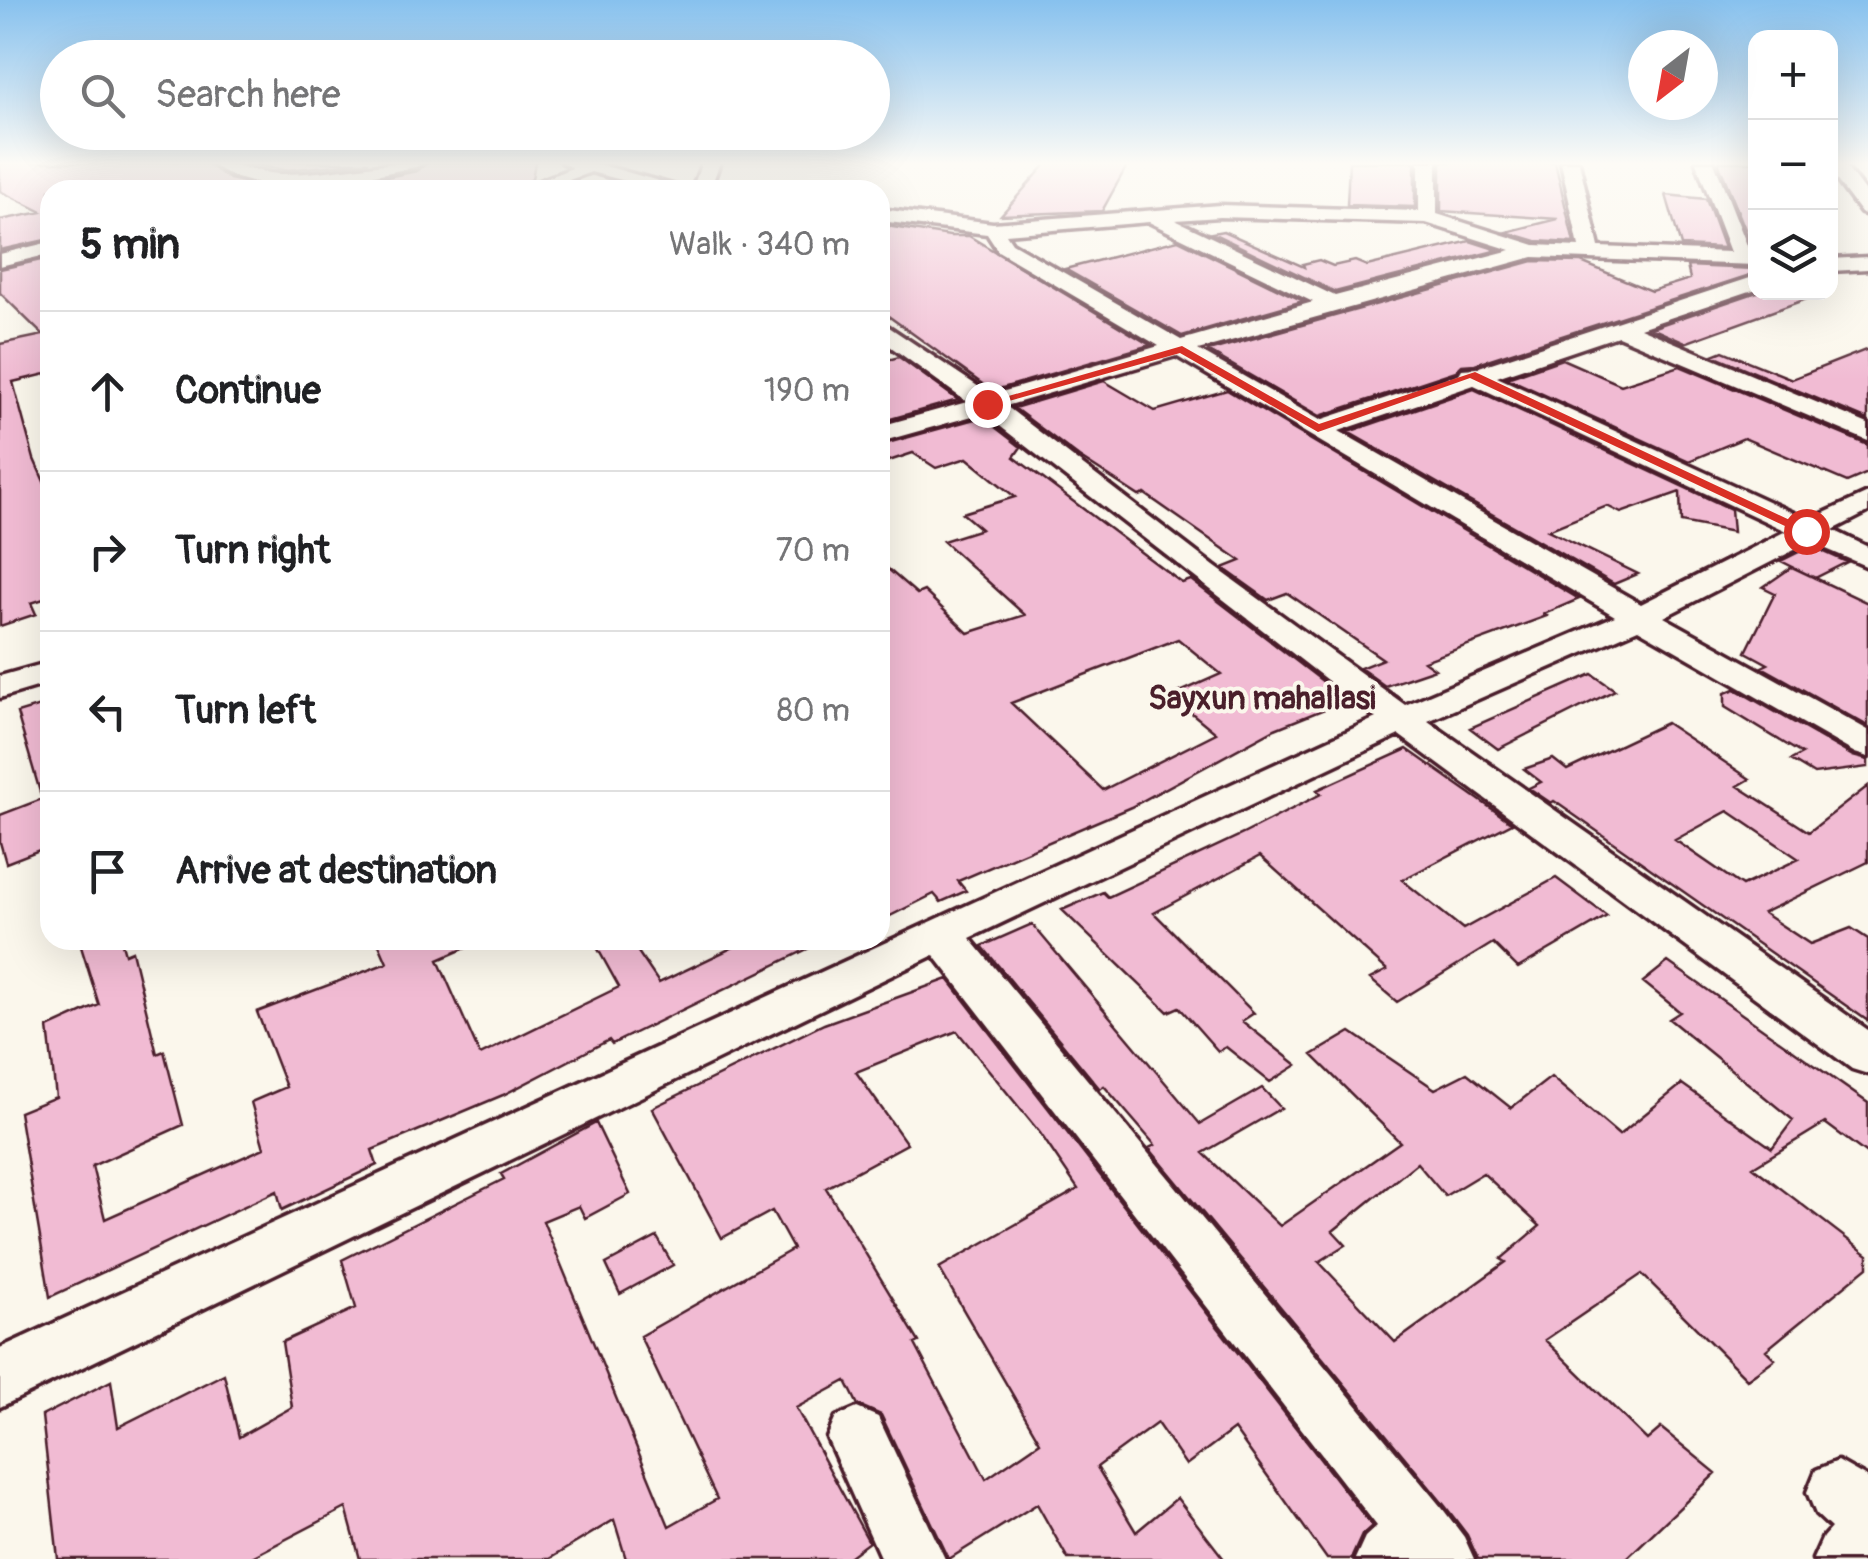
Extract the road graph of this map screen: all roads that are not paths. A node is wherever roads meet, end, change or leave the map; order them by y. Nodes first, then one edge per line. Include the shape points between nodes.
1 (997, 235) edge
2 (1190, 235) edge
3 (1485, 235) edge
4 (1586, 235) edge
5 (40, 250) edge
6 (1534, 251) junction
7 (1590, 254) junction
8 (1748, 259) edge
9 (0, 260) edge
10 (1868, 263) edge
11 (1838, 265) edge
12 (1838, 266) edge
13 (1868, 274) edge
14 (1748, 285) edge
15 (1333, 303) junction
16 (1619, 328) junction
17 (890, 335) edge
18 (1182, 349) junction
19 (1471, 374) junction
20 (987, 404) junction
21 (1318, 428) junction
22 (890, 431) edge
23 (1868, 433) edge
24 (1868, 501) edge
25 (1806, 531) junction
26 (1868, 558) edge
27 (1640, 617) junction
28 (40, 675) edge
29 (0, 687) edge
30 (1403, 719) junction
31 (1868, 744) edge
32 (941, 932) junction
33 (890, 946) edge
34 (871, 951) edge
35 (1868, 1055) edge
36 (0, 1378) edge
37 (856, 1438) dead end
38 (1858, 1516) edge
39 (1416, 1550) edge
40 (913, 1559) edge
41 (1846, 1559) edge

1 - 18 street via 1006,247
2 - 15 street
3 - 6 street
4 - 7 street
5 - 9 street
6 - 7 street
6 - 15 street
7 - 8 street
10 - 11 street
12 - 13 street
14 - 16 street
15 - 18 street
16 - 19 street
16 - 23 street
17 - 20 street
18 - 20 street
18 - 21 street
19 - 21 street
19 - 25 street
20 - 22 street
20 - 30 street
21 - 27 street
24 - 25 street
25 - 26 street
25 - 27 street
27 - 30 street
27 - 31 street
28 - 29 street
30 - 32 street
30 - 35 street
32 - 33 street
32 - 39 street
34 - 36 street
37 - 40 street
38 - 41 street

